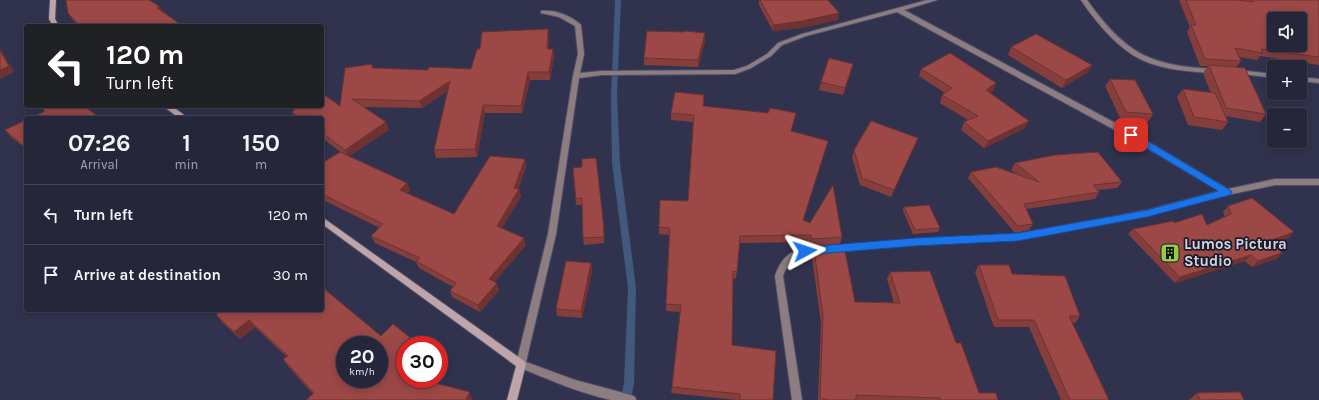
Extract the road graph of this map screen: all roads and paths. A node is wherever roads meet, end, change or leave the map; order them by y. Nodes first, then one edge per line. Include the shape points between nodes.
1 (53, 0) edge
2 (934, 0) edge
3 (1084, 0) edge
4 (897, 9) junction
5 (543, 12) dead end
6 (55, 24) edge
7 (1267, 75) edge
8 (576, 76) junction
9 (1307, 80) edge
10 (1319, 81) edge
11 (171, 108) edge
12 (181, 116) edge
13 (1319, 182) edge
14 (1227, 192) junction
15 (324, 221) edge
16 (521, 364) junction
17 (512, 400) edge
18 (631, 400) edge
19 (797, 400) edge

1 - 6 street via 52,19
2 - 4 street
3 - 7 street via 1102,23 1137,55 1146,59 1196,70
4 - 8 street via 780,44 769,55 735,72 602,73
4 - 14 street via 1131,135
5 - 8 street via 560,14 578,24 581,54
8 - 16 street via 552,234
9 - 10 street
11 - 12 street
13 - 14 street via 1275,182
14 - 19 street via 1147,213 1018,237 915,242 805,251 796,254 785,262 780,276
15 - 16 street
16 - 17 street
16 - 18 street via 600,393

